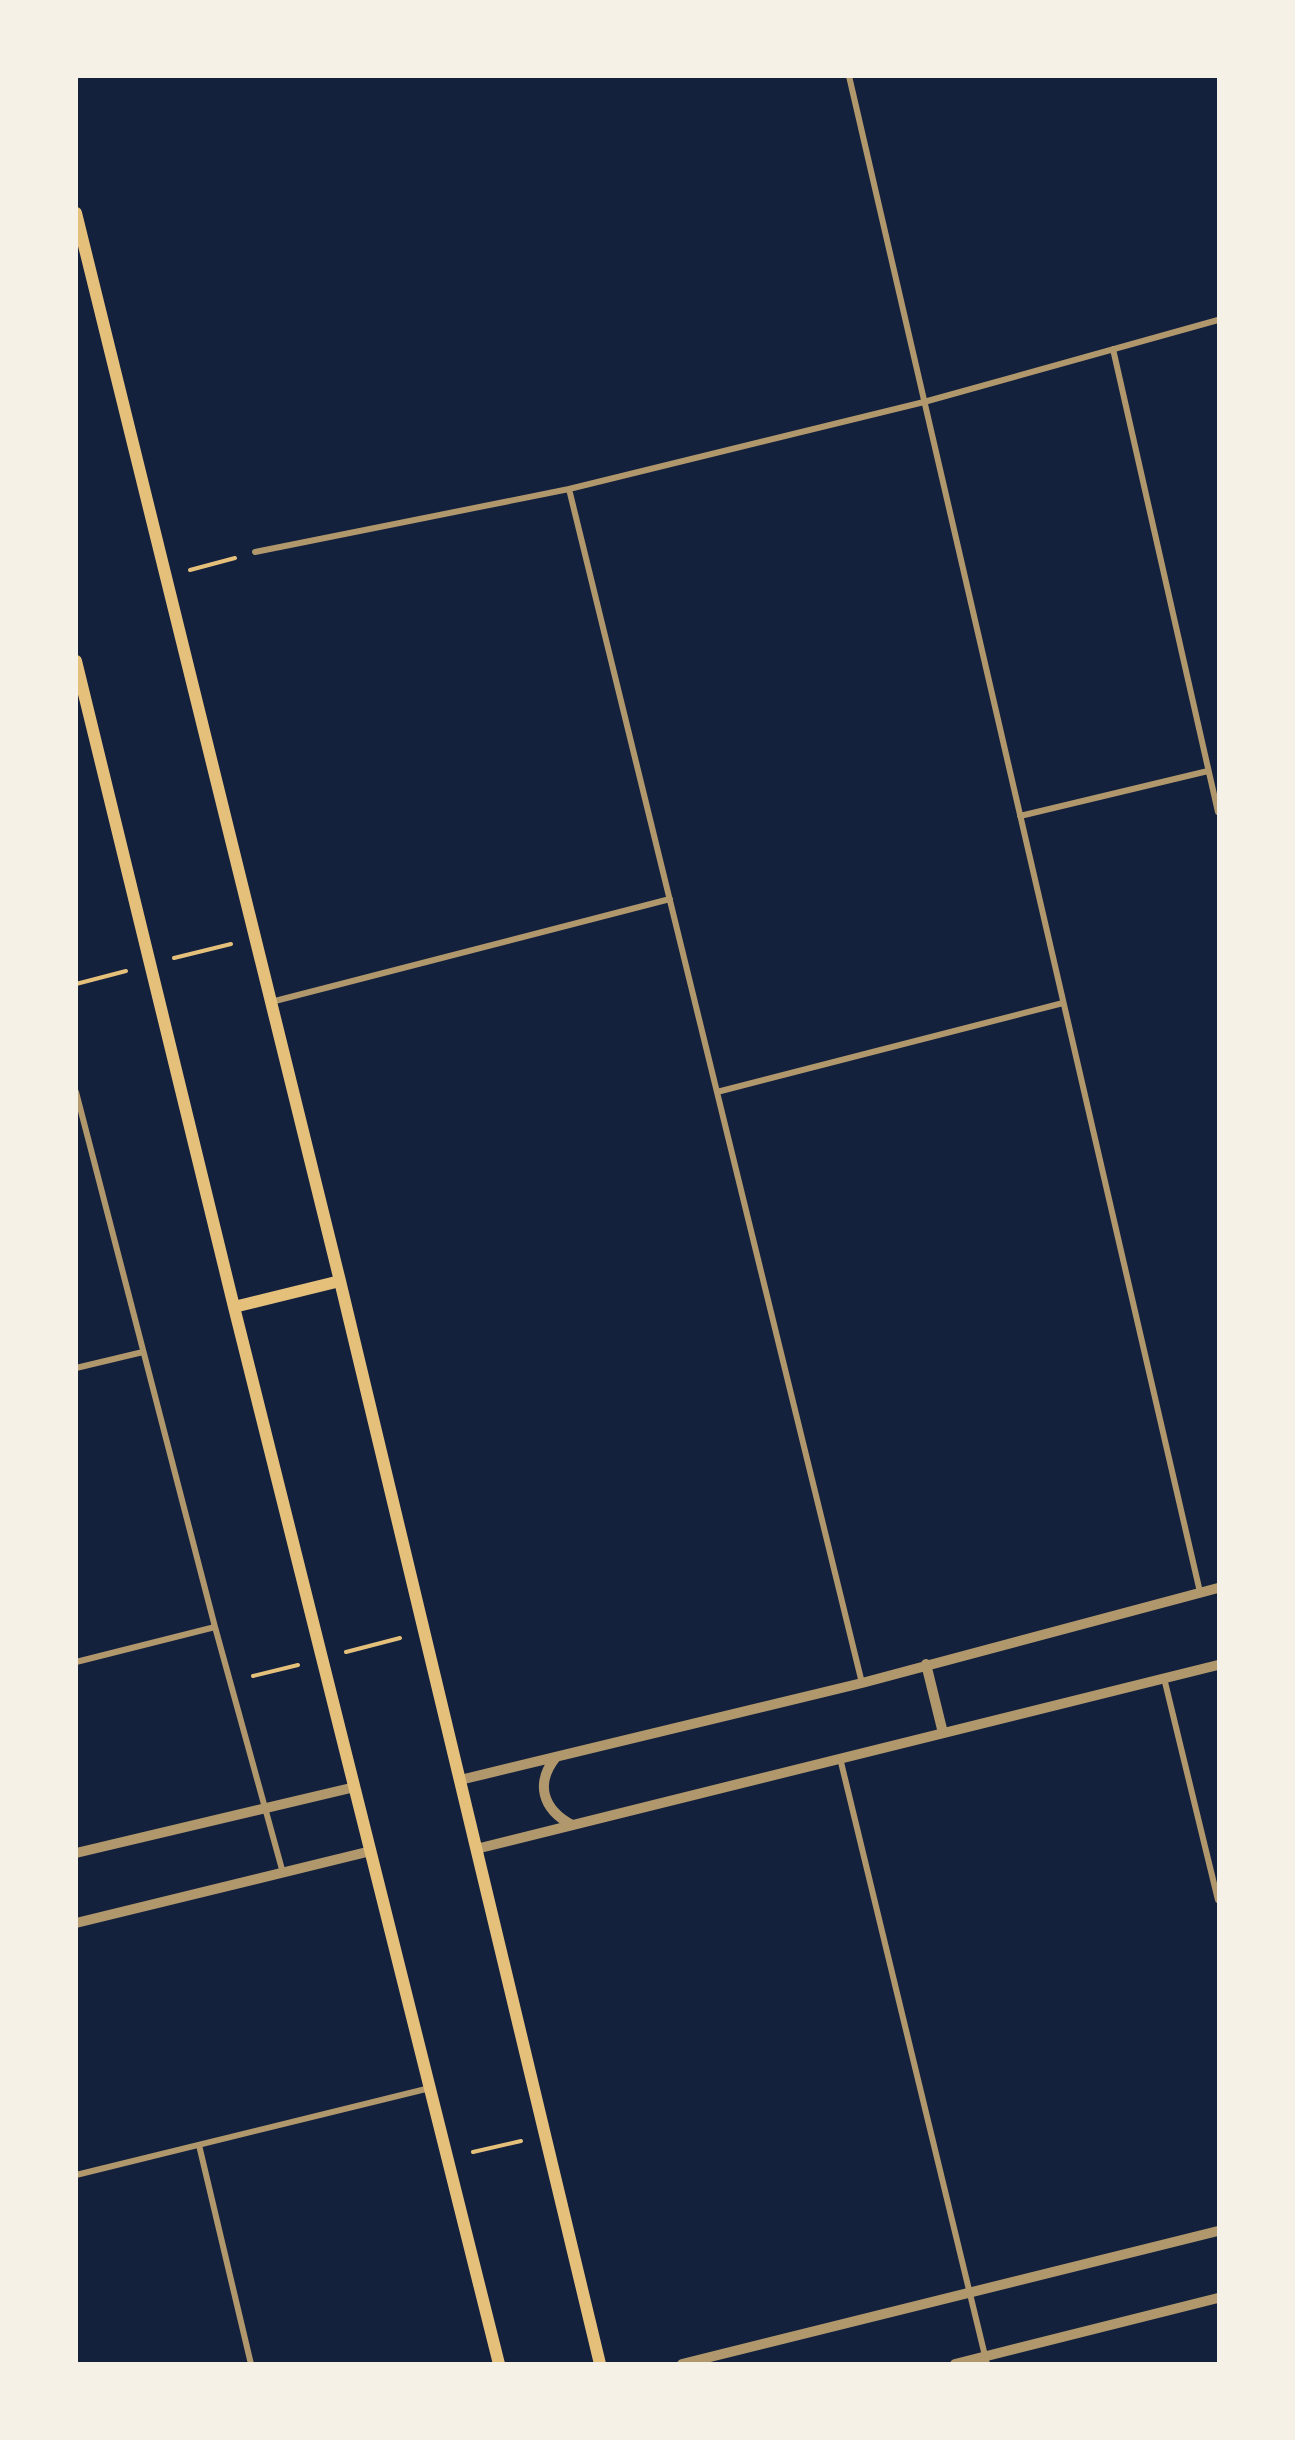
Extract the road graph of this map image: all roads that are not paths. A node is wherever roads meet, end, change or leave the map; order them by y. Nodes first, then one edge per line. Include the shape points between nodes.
1 (849, 76) edge
2 (76, 213) edge
3 (1218, 320) edge
4 (1113, 349) junction
5 (924, 402) junction
6 (569, 489) junction
7 (255, 552) road end
8 (76, 662) edge
9 (1208, 771) junction
10 (1218, 812) edge
11 (1020, 816) junction
12 (670, 899) junction
13 (271, 1002) junction
14 (1063, 1004) junction
15 (76, 1092) edge
16 (717, 1092) junction
17 (339, 1281) junction
18 (234, 1307) junction
19 (143, 1352) junction
20 (76, 1368) edge
21 (1218, 1588) edge
22 (1200, 1592) junction
23 (215, 1627) junction
24 (76, 1662) edge
25 (926, 1664) junction
26 (1218, 1665) edge
27 (1164, 1678) junction
28 (862, 1683) junction
29 (943, 1733) junction
30 (556, 1756) junction
31 (840, 1758) junction
32 (460, 1780) junction
33 (354, 1786) junction
34 (265, 1808) junction
35 (572, 1825) junction
36 (476, 1849) junction
37 (371, 1851) junction
38 (76, 1853) edge
39 (283, 1873) junction
40 (1218, 1900) edge
41 (76, 1923) edge
42 (430, 2088) junction
43 (199, 2145) junction
44 (76, 2175) edge
45 (1218, 2231) edge
46 (970, 2292) junction
47 (1218, 2298) edge
48 (986, 2360) edge
49 (251, 2364) edge
50 (499, 2364) edge
51 (600, 2364) edge
52 (682, 2364) edge
53 (955, 2364) edge

1 - 5 street
2 - 13 main road
3 - 4 street
4 - 5 street
4 - 9 street
5 - 6 street
5 - 11 street
6 - 7 street
6 - 12 street
8 - 18 main road
9 - 10 street
9 - 11 street
11 - 14 street
12 - 13 street
12 - 16 street
13 - 17 main road
14 - 16 street
14 - 22 street
15 - 19 street
16 - 28 street
17 - 18 main road
17 - 32 main road
18 - 33 main road
19 - 20 street
19 - 23 street
21 - 22 street
22 - 25 street
23 - 24 street
23 - 34 street
25 - 28 street
25 - 29 street
26 - 27 street
27 - 29 street
27 - 40 street
28 - 30 street
29 - 31 street
30 - 32 street
30 - 35 street via 544,1781 545,1795 550,1808
31 - 35 street
31 - 46 street
32 - 36 main road
33 - 34 street
33 - 37 main road
34 - 38 street
34 - 39 street
35 - 36 street
36 - 51 main road
37 - 39 street
37 - 42 main road
39 - 41 street
42 - 43 street
42 - 50 main road
43 - 44 street
43 - 49 street
45 - 46 street
46 - 48 street
46 - 52 street
47 - 48 street
48 - 53 street

